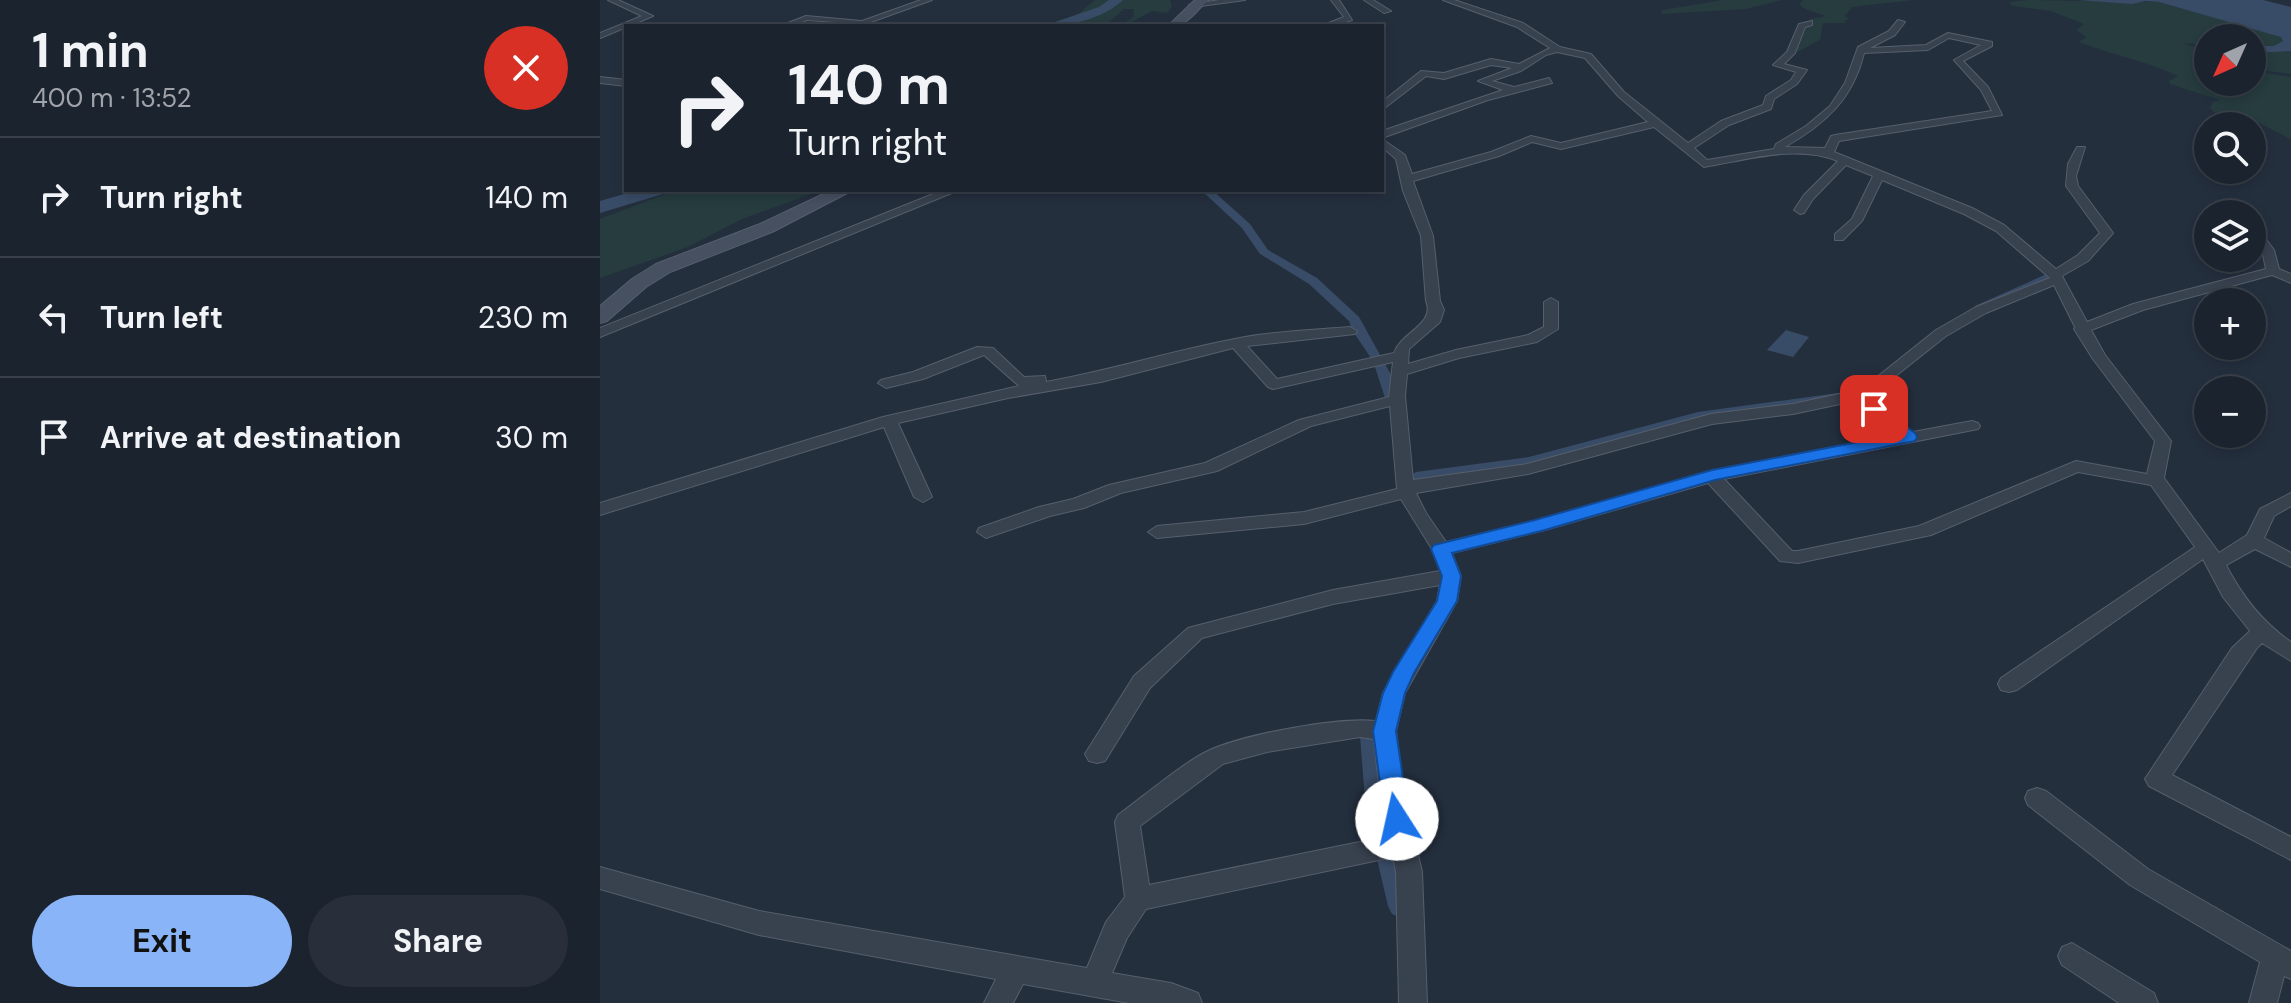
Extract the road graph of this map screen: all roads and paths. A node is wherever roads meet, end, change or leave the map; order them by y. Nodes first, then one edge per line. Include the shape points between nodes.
1 (612, 0) edge
2 (928, 0) edge
3 (1241, 0) edge
4 (1335, 0) edge
5 (1368, 0) edge
6 (1447, 0) edge
7 (1198, 2) edge
8 (1387, 11) dead end
9 (863, 22) junction
10 (1901, 22) dead end
11 (1809, 23) dead end
12 (631, 24) edge
13 (790, 24) edge
14 (858, 24) edge
15 (876, 24) edge
16 (1177, 24) edge
17 (1331, 24) edge
18 (624, 27) edge
19 (600, 36) edge
20 (1557, 49) junction
21 (1861, 51) junction
22 (1520, 67) junction
23 (600, 80) edge
24 (1549, 81) dead end
25 (624, 83) edge
26 (1509, 92) junction
27 (1384, 105) edge
28 (1656, 123) junction
29 (1384, 134) edge
30 (1384, 144) edge
31 (1690, 146) junction
32 (2081, 149) dead end
33 (1779, 151) junction
34 (1828, 153) junction
35 (1845, 160) junction
36 (1879, 176) junction
37 (1407, 179) junction
38 (841, 192) edge
39 (948, 192) edge
40 (1800, 210) dead end
41 (1839, 237) dead end
42 (2266, 247) edge
43 (2273, 271) junction
44 (2056, 277) junction
45 (2291, 279) edge
46 (1551, 302) dead end
47 (600, 317) edge
48 (2081, 329) junction
49 (1350, 331) dead end
50 (600, 333) edge
51 (1237, 344) junction
52 (1400, 364) junction
53 (1142, 366) junction
54 (886, 383) dead end
55 (1857, 395) junction
56 (1397, 401) junction
57 (889, 420) junction
58 (1972, 426) dead end
59 (1909, 437) junction
60 (1712, 476) junction
61 (2157, 481) junction
62 (1406, 490) junction
63 (923, 497) dead end
64 (2291, 498) edge
65 (600, 509) edge
66 (986, 532) dead end
67 (1157, 532) dead end
68 (2254, 540) junction
69 (1441, 549) junction
70 (2210, 555) junction
71 (2291, 561) edge
72 (1451, 576) junction
73 (2262, 632) junction
74 (2291, 653) edge
75 (2009, 684) dead end
76 (1385, 731) junction
77 (1097, 754) dead end
78 (2037, 798) dead end
79 (1392, 845) junction
80 (2291, 849) edge
81 (600, 878) edge
82 (1138, 899) junction
83 (2072, 956) dead end
84 (2283, 961) edge
85 (1016, 969) junction
86 (1094, 984) junction
87 (998, 1003) edge
88 (1188, 1003) edge
89 (1413, 1003) edge
90 (2144, 1003) edge
91 (2263, 1003) edge

1 - 12 street via 649,16
2 - 9 street
3 - 7 street
4 - 17 street via 1349,18
5 - 8 street
6 - 20 street via 1520,25
7 - 16 main road
9 - 13 street via 806,18
9 - 14 street
9 - 15 street
10 - 21 street
11 - 31 street via 1777,65 1802,70 1800,76 1769,98 1768,107 1725,123
18 - 19 street
20 - 22 street
20 - 28 street via 1588,56
21 - 33 street via 1845,96
21 - 34 street via 1928,47 1948,35 1989,44 1958,60 1985,89 1998,113 1835,138
22 - 26 street via 1483,81
22 - 27 street via 1491,62 1444,76 1424,73
23 - 25 street
24 - 26 street
26 - 29 street
28 - 31 street
28 - 37 street via 1561,146 1531,139
30 - 37 street via 1401,157
31 - 33 street via 1704,164
32 - 44 street via 2071,165 2073,194 2107,233
33 - 34 street
34 - 35 street
35 - 36 street
35 - 40 street
36 - 41 street via 1855,226
36 - 44 street via 2000,228
37 - 52 street via 1427,236 1437,310 1435,319 1409,339
38 - 47 main road via 663,268
39 - 50 street
42 - 43 street
43 - 45 street
43 - 48 street via 2138,307
44 - 48 street
44 - 55 street via 1941,333 1867,393
46 - 52 street via 1551,329 1532,339
48 - 61 street via 2163,441
49 - 51 street
51 - 52 street via 1273,384
51 - 53 street
52 - 56 street
53 - 54 street via 1020,382 988,351 977,351 918,376
53 - 57 street
55 - 59 street
55 - 62 street via 1711,419 1528,469
56 - 62 street
56 - 66 street via 1305,423 1211,467 1133,483
57 - 63 street
57 - 65 street
58 - 59 street
59 - 60 street
60 - 61 street via 1787,557 1924,531 2076,466
60 - 69 street
61 - 70 street
62 - 67 street via 1304,518
62 - 69 street
64 - 68 street via 2266,513
68 - 70 street via 2239,552
68 - 71 street
69 - 72 street
70 - 73 street via 2230,592
70 - 75 street
72 - 76 street via 1447,601 1394,693
72 - 77 street via 1333,597 1195,633 1142,682
73 - 74 street
73 - 80 street via 2234,659 2157,779
76 - 79 street
76 - 82 street via 1360,728 1267,743 1216,757 1183,778 1127,822
78 - 84 street via 2139,877
79 - 82 street
79 - 89 street via 1409,872
81 - 85 street via 759,923
82 - 86 street via 1116,931
83 - 90 street
84 - 91 street
85 - 86 street
85 - 87 street
86 - 88 street

